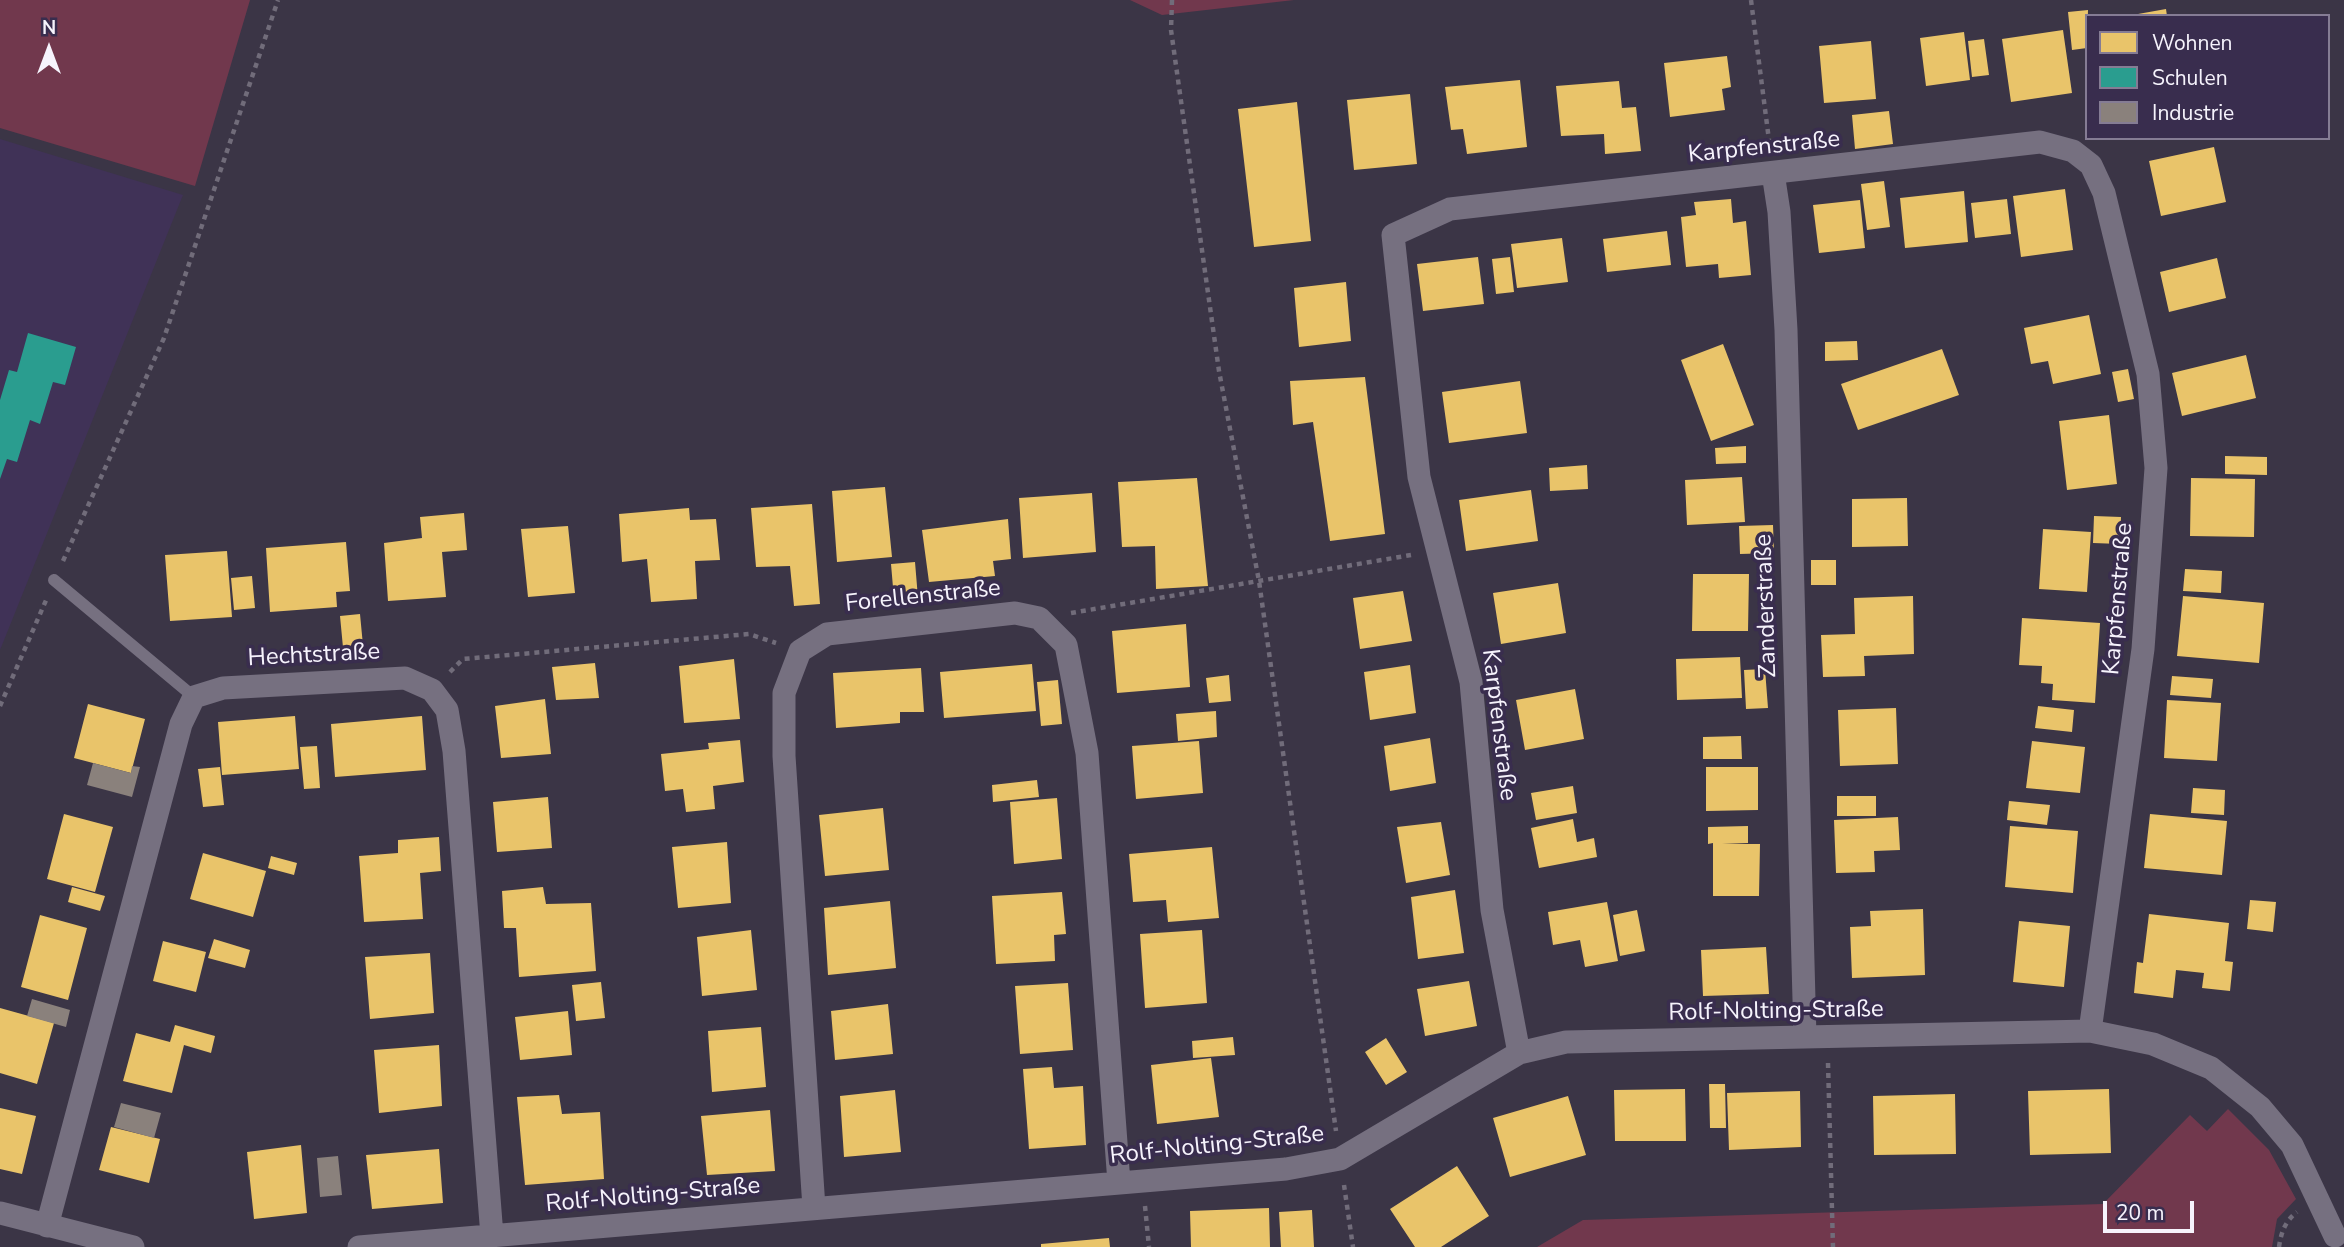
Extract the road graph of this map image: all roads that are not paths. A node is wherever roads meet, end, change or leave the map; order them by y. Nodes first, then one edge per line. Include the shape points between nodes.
1 (1773, 173) junction
2 (54, 580) road end
3 (194, 697) junction
4 (2090, 1031) junction
5 (1816, 1037) junction
6 (1519, 1053) junction
7 (1119, 1183) junction
8 (814, 1208) junction
9 (0, 1213) edge
10 (47, 1226) junction
11 (492, 1236) junction
12 (2334, 1239) edge
13 (133, 1247) edge
14 (359, 1247) edge

1 - 4 street, Karpfenstraße via 2040,142 2073,151 2091,165 2104,193 2148,374 2156,468 2143,649
1 - 5 street, Zanderstraße via 1786,330
1 - 6 street, Karpfenstraße via 1450,209 1393,235 1419,477 1471,682 1492,910
2 - 3 lane
3 - 10 street via 181,724
3 - 11 street, Hechtstraße via 223,688 404,678 432,690 447,710
4 - 5 street, Rolf-Nolting-Straße
4 - 12 street, Rolf-Nolting-Straße via 2153,1044 2211,1068 2259,1107 2292,1145
5 - 6 street, Rolf-Nolting-Straße via 1566,1042
6 - 7 street, Rolf-Nolting-Straße via 1340,1159 1286,1169
7 - 8 street, Rolf-Nolting-Straße
7 - 8 street, Forellenstraße via 1087,753 1066,645 1040,618 1014,613 827,634 800,651 784,693 784,756
8 - 11 street, Rolf-Nolting-Straße
9 - 10 street
10 - 13 street
11 - 14 street, Rolf-Nolting-Straße

